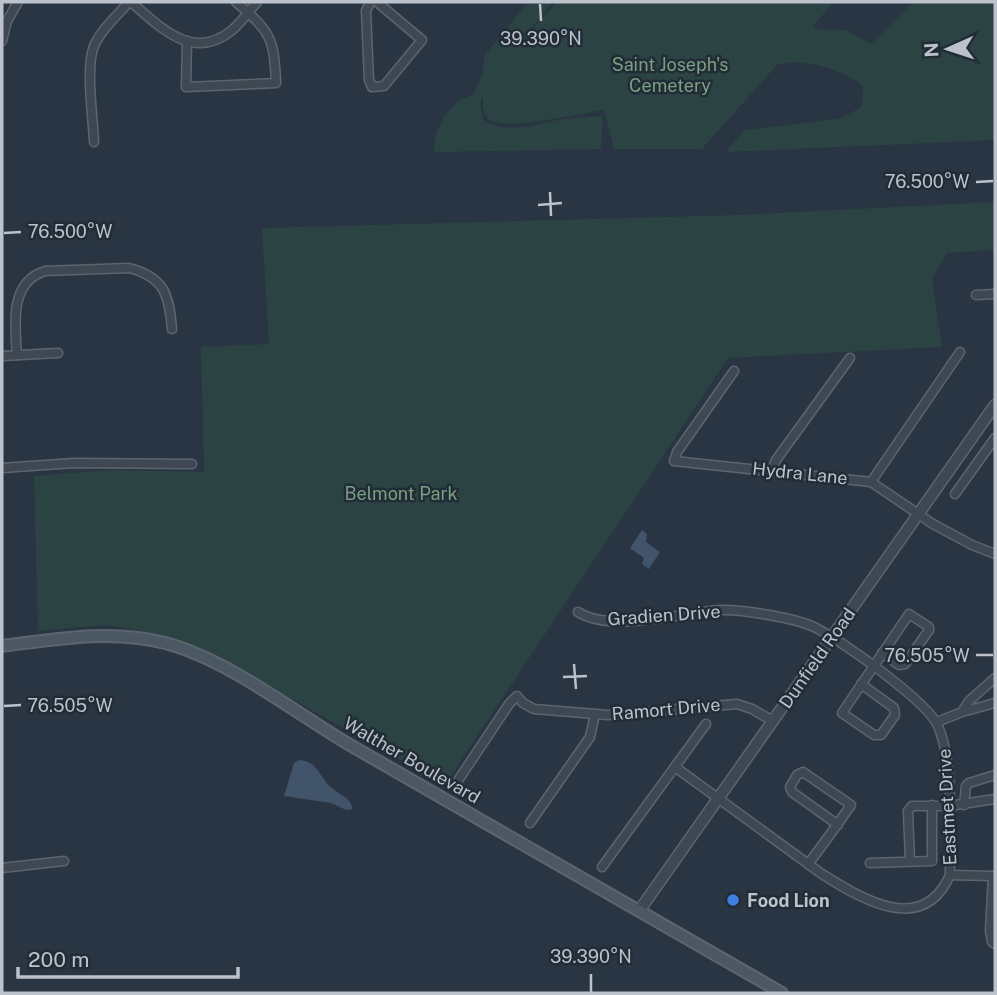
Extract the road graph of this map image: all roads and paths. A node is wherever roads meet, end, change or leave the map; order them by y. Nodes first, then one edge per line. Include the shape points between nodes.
1 (18, 2) edge
2 (130, 2) edge
3 (236, 2) edge
4 (257, 2) edge
5 (370, 2) edge
6 (377, 2) edge
7 (248, 12) junction
8 (2, 41) edge
9 (187, 41) junction
10 (94, 142) dead end
11 (995, 294) edge
12 (976, 295) dead end
13 (172, 329) dead end
14 (960, 352) dead end
15 (58, 353) dead end
16 (17, 355) junction
17 (2, 356) edge
18 (850, 358) dead end
19 (734, 371) dead end
20 (995, 405) edge
21 (995, 438) edge
22 (963, 452) junction
23 (977, 463) junction
24 (192, 464) dead end
25 (2, 468) edge
26 (772, 470) junction
27 (871, 482) junction
28 (955, 494) dead end
29 (917, 514) junction
30 (995, 554) edge
31 (578, 612) dead end
32 (832, 637) junction
33 (2, 646) edge
34 (882, 653) junction
35 (873, 666) junction
36 (995, 678) edge
37 (861, 684) junction
38 (995, 703) edge
39 (962, 712) junction
40 (595, 714) junction
41 (773, 721) junction
42 (937, 723) junction
43 (706, 724) dead end
44 (675, 767) junction
45 (995, 775) edge
46 (459, 779) dead end
47 (718, 798) junction
48 (995, 799) edge
49 (932, 805) junction
50 (964, 805) junction
51 (949, 806) junction
52 (530, 823) dead end
53 (838, 825) junction
54 (64, 861) dead end
55 (910, 861) junction
56 (870, 863) dead end
57 (808, 864) junction
58 (603, 867) dead end
59 (2, 868) edge
60 (950, 875) junction
61 (994, 876) edge
62 (639, 911) junction
63 (995, 944) edge
64 (782, 993) edge

1 - 8 street
2 - 9 street via 169,34
2 - 10 street via 93,49
3 - 7 street
4 - 7 street
5 - 6 street via 366,11 369,80 376,88 384,86 422,40
7 - 9 street via 217,39
7 - 9 street via 271,39 276,83 186,87
11 - 12 street
13 - 16 street via 164,290 140,271 45,271 23,286 19,297
14 - 27 street
15 - 16 street
16 - 17 street
18 - 26 street
19 - 26 street, Hydra Lane via 674,461
20 - 22 street, Dunfield Road
21 - 23 street
22 - 23 street
22 - 29 street, Dunfield Road
23 - 28 street
24 - 25 street
26 - 27 street, Hydra Lane
27 - 29 street, Hydra Lane
29 - 30 street, Hydra Lane
29 - 32 street, Dunfield Road
31 - 32 street, Gradien Drive via 594,620 622,621 732,610 803,624
32 - 35 street, Eastmet Drive
32 - 41 street, Dunfield Road
33 - 62 main road, Walther Boulevard via 120,635 195,654
34 - 34 street via 905,664 929,627 909,614
34 - 35 street
35 - 37 street
35 - 42 street, Eastmet Drive via 914,697
36 - 39 street
37 - 37 street via 842,713 874,736 881,735 895,715 894,708
38 - 39 street
39 - 42 street
40 - 41 street, Ramort Drive via 737,704
40 - 46 street, Ramort Drive via 534,709 517,696
40 - 52 street via 590,737
41 - 47 street, Dunfield Road
42 - 51 street, Eastmet Drive via 946,752
43 - 44 street
44 - 47 street, Eastmet Drive
44 - 58 street
45 - 50 street via 969,783
47 - 57 street, Eastmet Drive
47 - 62 street, Dunfield Road
48 - 50 street
49 - 51 street
49 - 55 street via 912,806 908,811
49 - 55 street via 934,856 932,860
50 - 51 street
51 - 60 street, Eastmet Drive
53 - 53 street via 851,805 803,772 797,775 792,792
53 - 57 street
54 - 59 street
55 - 56 street
57 - 60 street, Eastmet Drive via 844,887 902,910 917,908 935,897
60 - 61 street
61 - 63 street via 990,937
62 - 64 main road, Walther Boulevard

